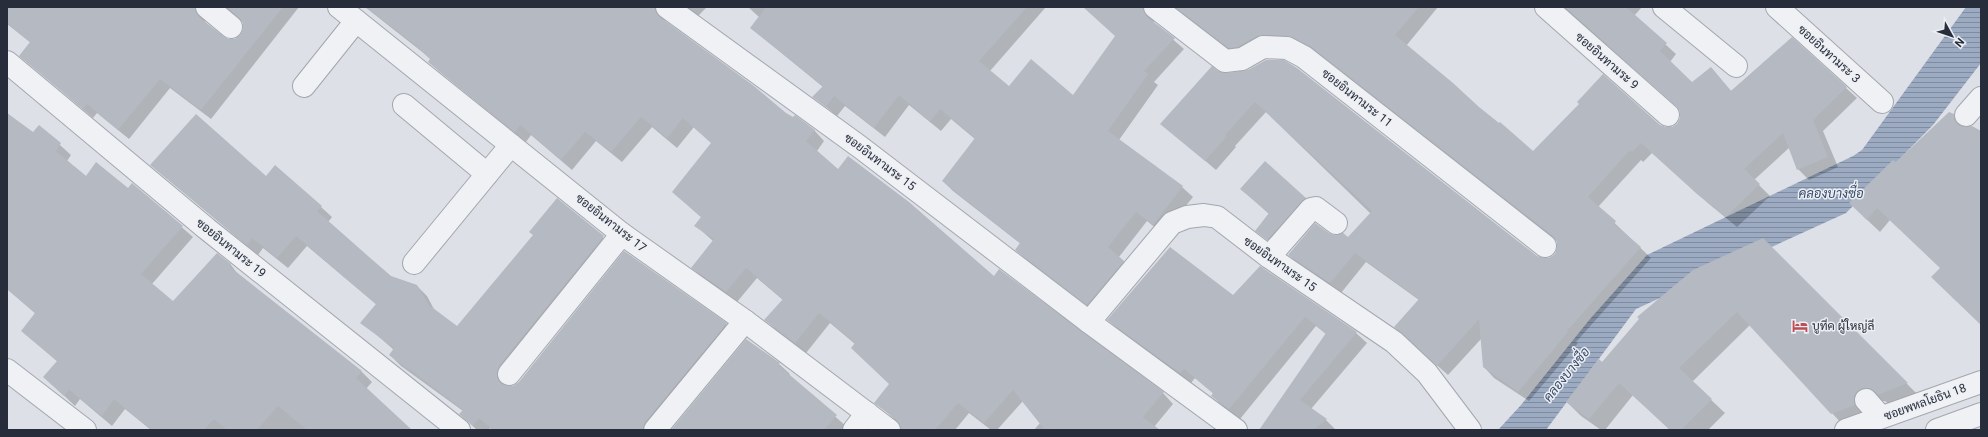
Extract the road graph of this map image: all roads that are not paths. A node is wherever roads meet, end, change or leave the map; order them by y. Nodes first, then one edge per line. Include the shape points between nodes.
1 (207, 7) edge
2 (339, 7) edge
3 (667, 7) edge
4 (1155, 7) edge
5 (1546, 7) edge
6 (1664, 7) edge
7 (1777, 7) edge
8 (356, 21) junction
9 (231, 27) dead end
10 (7, 62) edge
11 (1736, 66) dead end
12 (304, 86) dead end
13 (1981, 98) edge
14 (1882, 102) dead end
15 (404, 105) dead end
16 (1966, 114) dead end
17 (1668, 115) dead end
18 (511, 145) junction
19 (487, 174) junction
20 (1336, 223) dead end
21 (622, 234) junction
22 (1545, 246) dead end
23 (1269, 257) junction
24 (414, 263) dead end
25 (744, 321) junction
26 (1089, 322) junction
27 (7, 370) edge
28 (510, 374) dead end
29 (1981, 382) edge
30 (1866, 400) dead end
31 (867, 413) junction
32 (1981, 414) edge
33 (1881, 417) junction
34 (1962, 426) edge
35 (85, 430) edge
36 (459, 430) edge
37 (655, 430) edge
38 (854, 430) edge
39 (889, 430) edge
40 (1236, 430) edge
41 (1470, 430) edge
42 (1846, 430) edge
43 (1937, 430) edge

1 - 9 street
2 - 8 street, ซอยอินทามระ 17
3 - 26 street, ซอยอินทามระ 15 via 860,147
4 - 22 street, ซอยอินทามระ 11 via 1225,61 1242,59 1263,47 1287,48 1304,57
5 - 17 street, ซอยอินทามระ 9
6 - 11 street
7 - 14 street, ซอยอินทามระ 3
8 - 12 street
8 - 18 street, ซอยอินทามระ 17
10 - 36 street, ซอยอินทามระ 19 via 207,229
13 - 16 street
15 - 19 street
18 - 19 street
18 - 21 street, ซอยอินทามระ 17
19 - 24 street
20 - 23 street via 1314,208
21 - 25 street, ซอยอินทามระ 17
21 - 28 street
23 - 26 street, ซอยอินทามระ 15 via 1217,217 1187,217 1172,223
23 - 41 street, ซอยอินทามระ 15 via 1394,342 1427,373
25 - 31 street, ซอยอินทามระ 17
25 - 37 street
26 - 40 street, ซอยอินทามระ 15
27 - 35 street
29 - 33 street, ซอยพหลโยธิน 18
30 - 33 street
31 - 38 street
31 - 39 street, ซอยอินทามระ 17
32 - 34 street
33 - 42 street, ซอยพหลโยธิน 18
34 - 43 street

